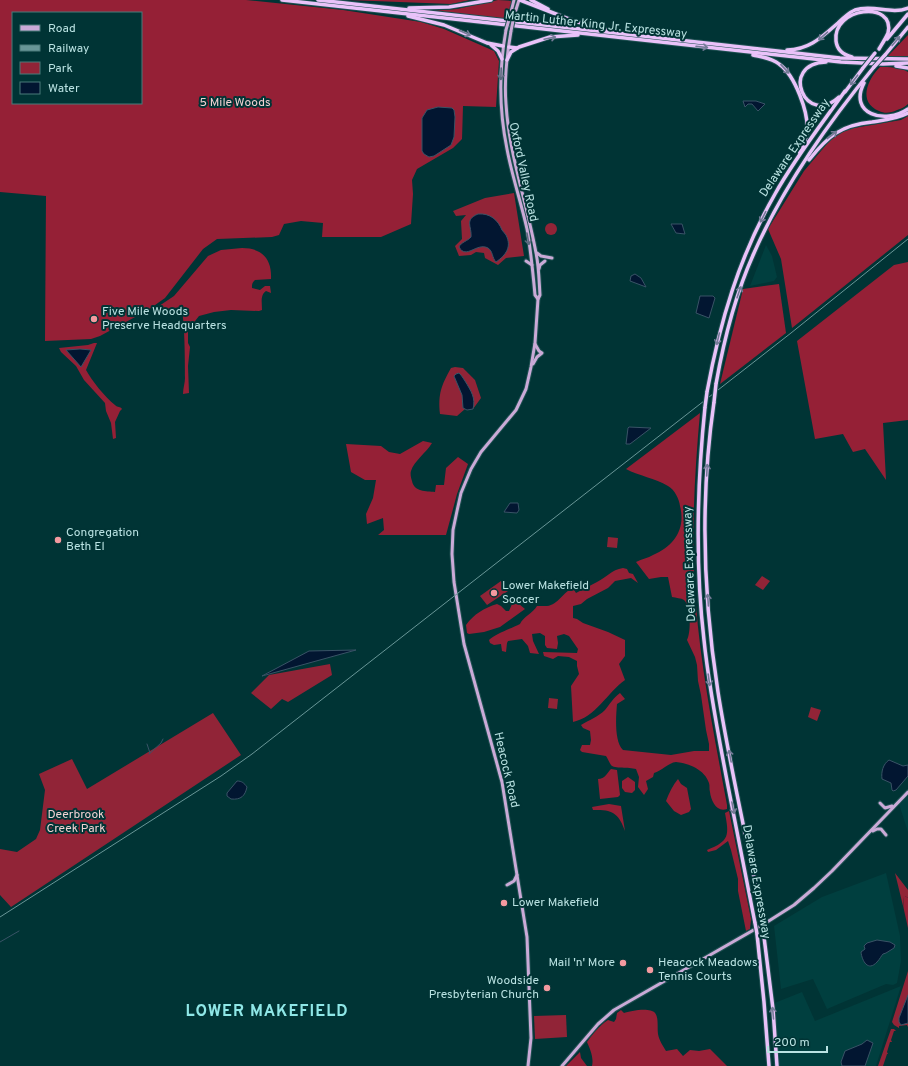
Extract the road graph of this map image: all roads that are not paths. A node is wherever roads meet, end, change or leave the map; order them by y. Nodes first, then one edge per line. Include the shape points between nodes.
1 (282, 0) edge
2 (318, 0) edge
3 (492, 0) edge
4 (514, 0) edge
5 (519, 0) edge
6 (531, 0) edge
7 (378, 7) junction
8 (908, 8) edge
9 (389, 12) junction
10 (908, 14) edge
11 (561, 16) junction
12 (908, 27) edge
13 (627, 34) junction
14 (593, 35) junction
15 (486, 43) junction
16 (503, 46) junction
17 (508, 47) junction
18 (519, 47) junction
19 (768, 49) junction
20 (879, 49) junction
21 (736, 51) junction
22 (502, 59) junction
23 (861, 59) junction
24 (908, 59) edge
25 (507, 60) junction
26 (841, 62) junction
27 (908, 63) edge
28 (883, 64) junction
29 (874, 68) junction
30 (908, 68) edge
31 (845, 91) junction
32 (908, 109) edge
33 (908, 113) edge
34 (790, 170) junction
35 (797, 175) junction
36 (536, 251) junction
37 (552, 258) dead end
38 (526, 260) dead end
39 (545, 261) dead end
40 (532, 265) junction
41 (539, 273) junction
42 (538, 299) junction
43 (535, 342) junction
44 (531, 367) junction
45 (453, 535) joint
46 (908, 792) edge
47 (880, 803) dead end
48 (897, 803) junction
49 (868, 834) junction
50 (886, 835) dead end
51 (517, 874) junction
52 (508, 885) dead end
53 (528, 1066) edge
54 (562, 1066) edge
55 (769, 1066) edge
56 (777, 1066) edge

1 - 9 highway, Martin Luther King Jr. Expressway
2 - 7 highway, Martin Luther King Jr. Expressway
3 - 7 highway via 442,8
4 - 16 main road, Oxford Valley Road, bridge
5 - 11 highway
5 - 17 main road, Oxford Valley Road, bridge
6 - 11 highway
7 - 13 highway, Martin Luther King Jr. Expressway
8 -> 19 highway via 897,11 868,8 858,10 847,15 807,46 794,50
9 - 14 highway, Martin Luther King Jr. Expressway
9 -> 15 highway via 444,25
10 - 20 highway
11 - 13 highway via 586,25
29 -> 12 highway, bridge
13 - 19 highway, Martin Luther King Jr. Expressway
18 -> 14 highway via 555,36
14 -> 21 highway, Martin Luther King Jr. Expressway
15 - 16 highway
15 - 22 highway via 497,50
16 - 17 main road
16 - 22 main road, Oxford Valley Road
17 - 18 highway
17 - 25 main road, Oxford Valley Road
18 - 25 highway via 511,52
19 - 23 highway, Martin Luther King Jr. Expressway
20 - 23 highway via 888,30 884,18 870,11 851,15 839,28 836,44 844,54
20 -> 31 highway, bridge
21 - 26 highway, Martin Luther King Jr. Expressway
21 -> 34 highway via 776,61 786,69 793,81 804,111 807,129 804,143
22 -> 40 main road, Oxford Valley Road via 504,135
23 - 24 highway, Martin Luther King Jr. Expressway
25 - 36 main road, Oxford Valley Road via 507,120
26 - 28 highway, Martin Luther King Jr. Expressway
26 - 31 highway via 809,66 801,76 800,88 806,100 819,105 832,103
27 - 28 highway, Martin Luther King Jr. Expressway
28 - 30 highway
29 - 32 highway via 861,92 866,109 873,115 882,117 896,115
29 - 35 highway via 835,118
31 - 34 highway, Delaware Expressway
35 -> 33 highway via 821,145 838,131 853,125 894,119
34 -> 55 highway, Delaware Expressway, bridge via 754,233 734,282 721,324 705,407 698,520 703,634 713,704 757,934
56 -> 35 highway, Delaware Expressway, bridge via 764,930 720,704 710,624 706,566 706,507 708,454 716,384 725,338 740,289 762,236
36 - 37 main road via 541,256
36 - 41 main road, Oxford Valley Road
38 - 40 main road
39 - 41 main road via 540,265
40 - 42 main road, Oxford Valley Road
41 - 42 main road, Oxford Valley Road
42 - 43 main road, Oxford Valley Road
43 - 44 main road, Oxford Valley Road
43 - 44 main road via 542,354
44 - 45 main road, Oxford Valley Road via 526,389 518,406 476,458 459,500
45 - 51 main road, Heacock Road via 452,571 462,631 501,776
46 - 48 main road
47 - 48 main road via 890,808
48 - 49 main road
49 - 50 main road via 879,828
49 - 54 main road via 814,888 785,911 614,1010 598,1024
51 - 52 main road via 514,881
51 - 53 main road, Heacock Road via 528,946 531,1012

